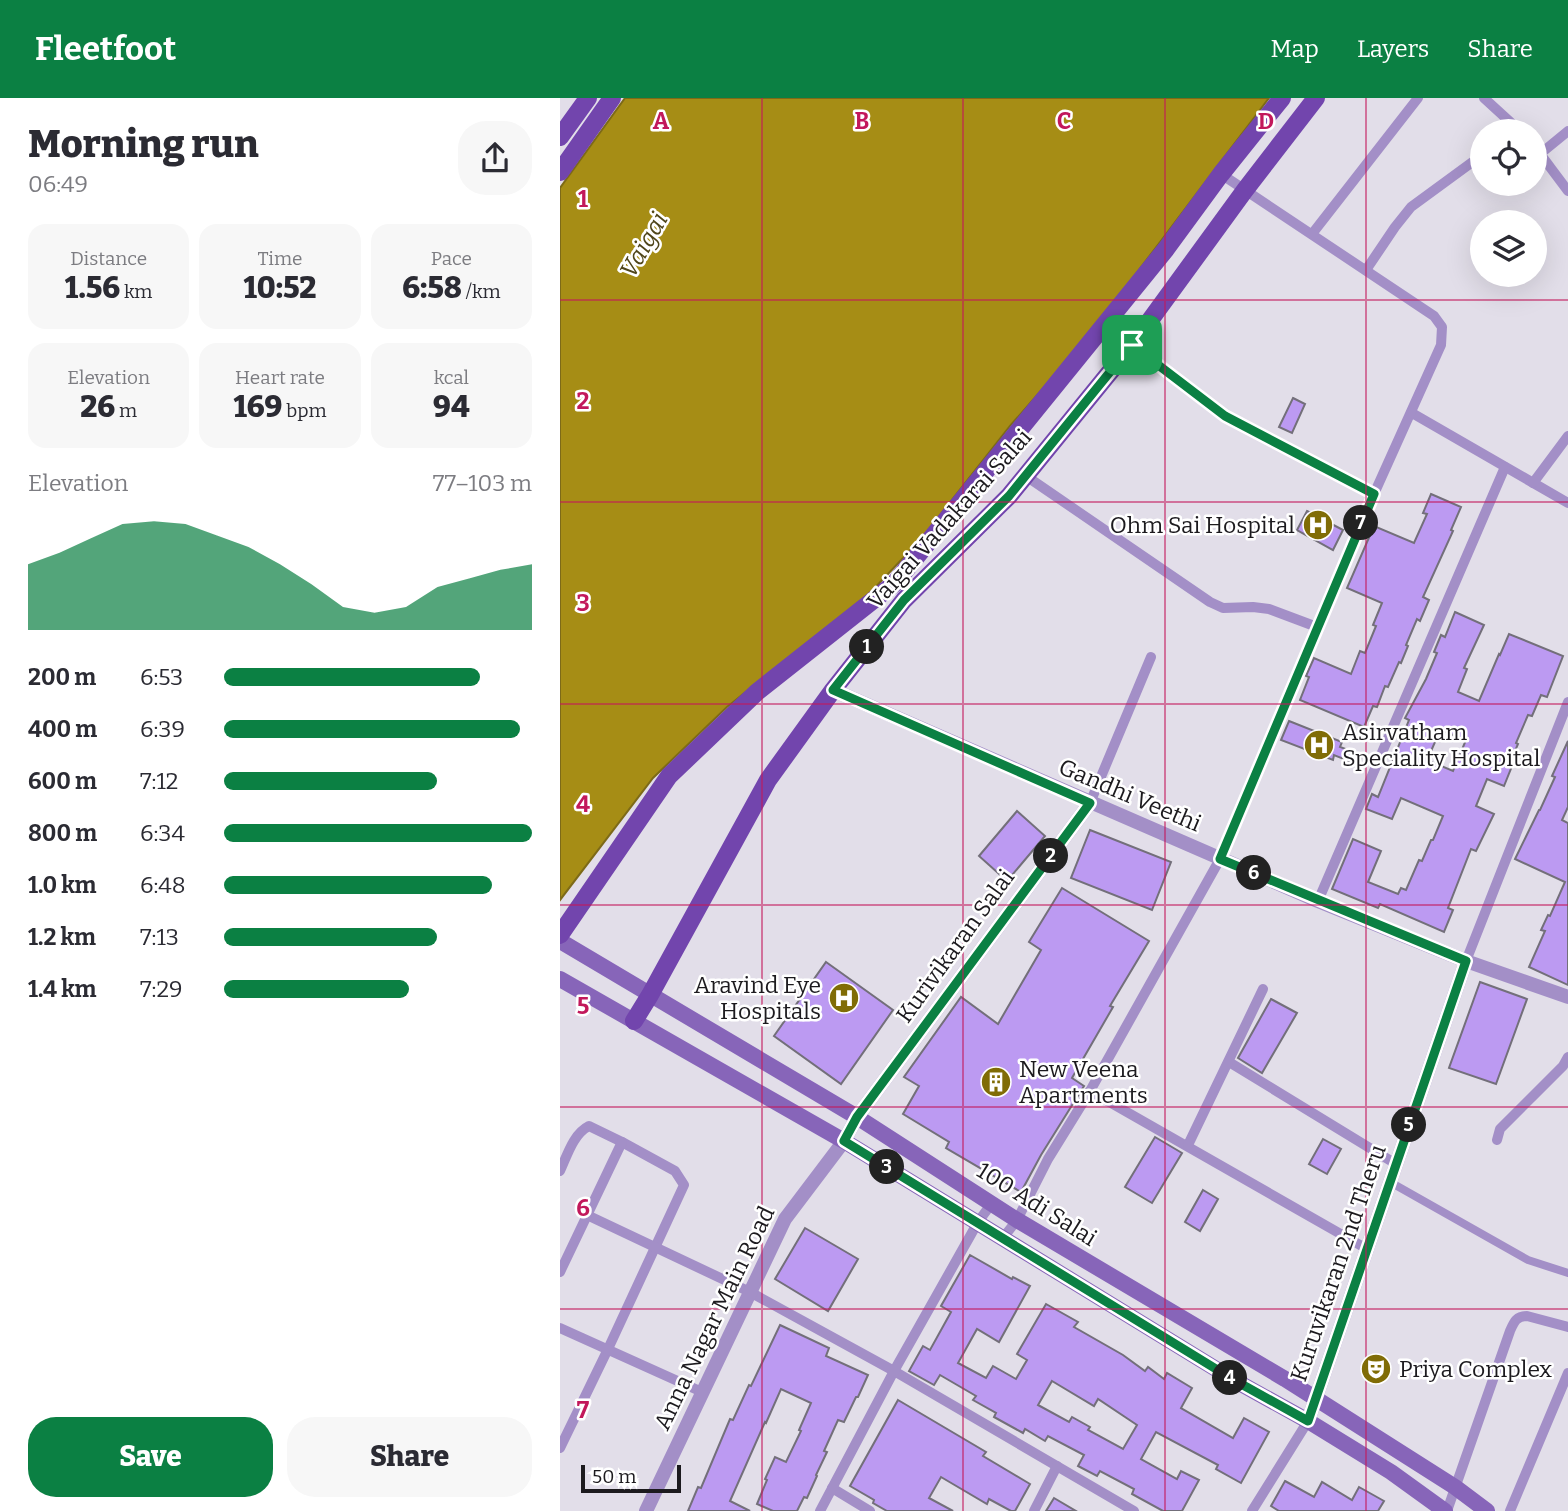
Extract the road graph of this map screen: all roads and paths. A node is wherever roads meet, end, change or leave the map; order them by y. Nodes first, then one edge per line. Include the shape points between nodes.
1 (588, 98) edge
2 (612, 98) edge
3 (1282, 98) edge
4 (1316, 98) edge
5 (1418, 98) edge
6 (1484, 98) edge
7 (1506, 119) edge
8 (1568, 131) edge
9 (560, 137) edge
10 (1547, 144) edge
11 (1547, 162) edge
12 (1470, 164) edge
13 (560, 172) edge
14 (1221, 174) junction
15 (1245, 190) junction
16 (1568, 191) edge
17 (1312, 234) junction
18 (1366, 270) junction
19 (1132, 345) junction
20 (1412, 413) junction
21 (1568, 436) edge
22 (1505, 467) junction
23 (1026, 475) junction
24 (1533, 483) junction
25 (1374, 494) junction
26 (1568, 503) edge
27 (1317, 627) junction
28 (1151, 657) dead end
29 (833, 690) junction
30 (1568, 702) edge
31 (1090, 803) junction
32 (1220, 859) junction
33 (1318, 901) junction
34 (560, 935) edge
35 (560, 941) edge
36 (1466, 961) junction
37 (560, 979) edge
38 (1263, 989) dead end
39 (650, 995) junction
40 (1568, 997) edge
41 (634, 1021) junction
42 (1568, 1057) edge
43 (1229, 1062) junction
44 (1090, 1090) junction
45 (857, 1117) junction
46 (1497, 1140) dead end
47 (844, 1141) junction
48 (622, 1142) junction
49 (1188, 1145) junction
50 (1396, 1164) junction
51 (560, 1171) edge
52 (1390, 1182) junction
53 (992, 1203) junction
54 (587, 1215) junction
55 (1017, 1220) junction
56 (978, 1222) junction
57 (1003, 1238) junction
58 (656, 1246) junction
59 (1367, 1249) junction
60 (560, 1272) edge
61 (1568, 1273) edge
62 (750, 1292) junction
63 (1568, 1327) edge
64 (560, 1328) edge
65 (608, 1349) junction
66 (894, 1371) junction
67 (1568, 1373) edge
68 (702, 1392) junction
69 (1316, 1398) junction
70 (1308, 1421) junction
71 (560, 1448) edge
72 (1057, 1466) junction
73 (1455, 1487) junction
74 (832, 1488) junction
75 (646, 1511) edge
76 (820, 1511) edge
77 (870, 1511) edge
78 (1034, 1511) edge
79 (1134, 1511) edge
80 (1252, 1511) edge
81 (1446, 1511) edge
82 (1487, 1511) edge
83 (1510, 1511) edge

1 - 9 main road
2 - 13 main road
3 - 14 main road, Vaigai Vadakarai Salai
4 - 15 main road, Vaigai Vadakarai Salai
5 - 17 street
6 - 7 street
8 - 10 street
11 - 16 street
12 - 18 street via 1411,206
14 - 15 street
14 - 34 main road, Vaigai Vadakarai Salai via 1166,250 895,583 757,692 669,776
15 - 17 street
15 - 19 main road, Vaigai Vadakarai Salai
17 - 18 street
18 - 20 street via 1434,316 1442,327 1441,345
19 - 23 main road, Vaigai Vadakarai Salai
19 - 25 street via 1225,416
20 - 22 street
20 - 25 street
21 - 24 street
22 - 24 street
22 - 33 street
23 - 27 street via 1210,602 1269,609
23 - 29 main road, Vaigai Vadakarai Salai via 904,600
24 - 26 street
25 - 27 street
27 - 32 street
28 - 31 street
29 - 31 street, Gandhi Veethi
29 - 39 main road, Vaigai Vadakarai Salai via 768,780
30 - 36 street
31 - 32 street, Gandhi Veethi
31 - 45 street, Kurivikaran Salai
32 - 33 street, Gandhi Veethi
32 - 44 street
33 - 36 street, Gandhi Veethi
35 - 39 main road, 100 Adi Salai
36 - 40 street, Gandhi Veethi
36 - 50 street, Kuruvikaran 2nd Theru
37 - 41 main road, 100 Adi Salai
38 - 43 street
39 - 41 main road, Vaigai Vadakarai Salai
39 - 45 main road, 100 Adi Salai
41 - 47 main road, 100 Adi Salai
42 - 46 street via 1500,1129
43 - 49 street
43 - 50 street
44 - 49 street
44 - 55 street
45 - 47 street, Anna Nagar Main Road
45 - 53 main road, 100 Adi Salai
47 - 56 main road, 100 Adi Salai
47 - 62 street, Anna Nagar Main Road via 785,1219
48 - 51 street via 589,1126 582,1129
48 - 54 street
48 - 58 street via 675,1171 684,1185
49 - 59 street
50 - 52 street, Kuruvikaran 2nd Theru
52 - 59 street, Kuruvikaran 2nd Theru
52 - 61 street via 1528,1260
53 - 55 main road, 100 Adi Salai
53 - 56 street
54 - 58 street
54 - 60 street
55 - 57 street
55 - 69 main road, 100 Adi Salai
56 - 57 main road, 100 Adi Salai
56 - 66 street
57 - 70 main road, 100 Adi Salai
58 - 62 street
58 - 65 street
59 - 69 street, Kuruvikaran 2nd Theru
62 - 66 street
62 - 68 street, Anna Nagar Main Road
63 - 73 street via 1527,1316 1515,1320
64 - 65 street
65 - 68 street
65 - 71 street
66 - 72 street
66 - 74 street
67 - 83 street
68 - 75 street, Anna Nagar Main Road
69 - 70 street, Kuruvikaran 2nd Theru
69 - 73 main road, 100 Adi Salai
70 - 80 street
70 - 81 main road, 100 Adi Salai
72 - 78 street
72 - 79 street
73 - 81 street
73 - 82 main road, 100 Adi Salai
74 - 76 street
74 - 77 street

